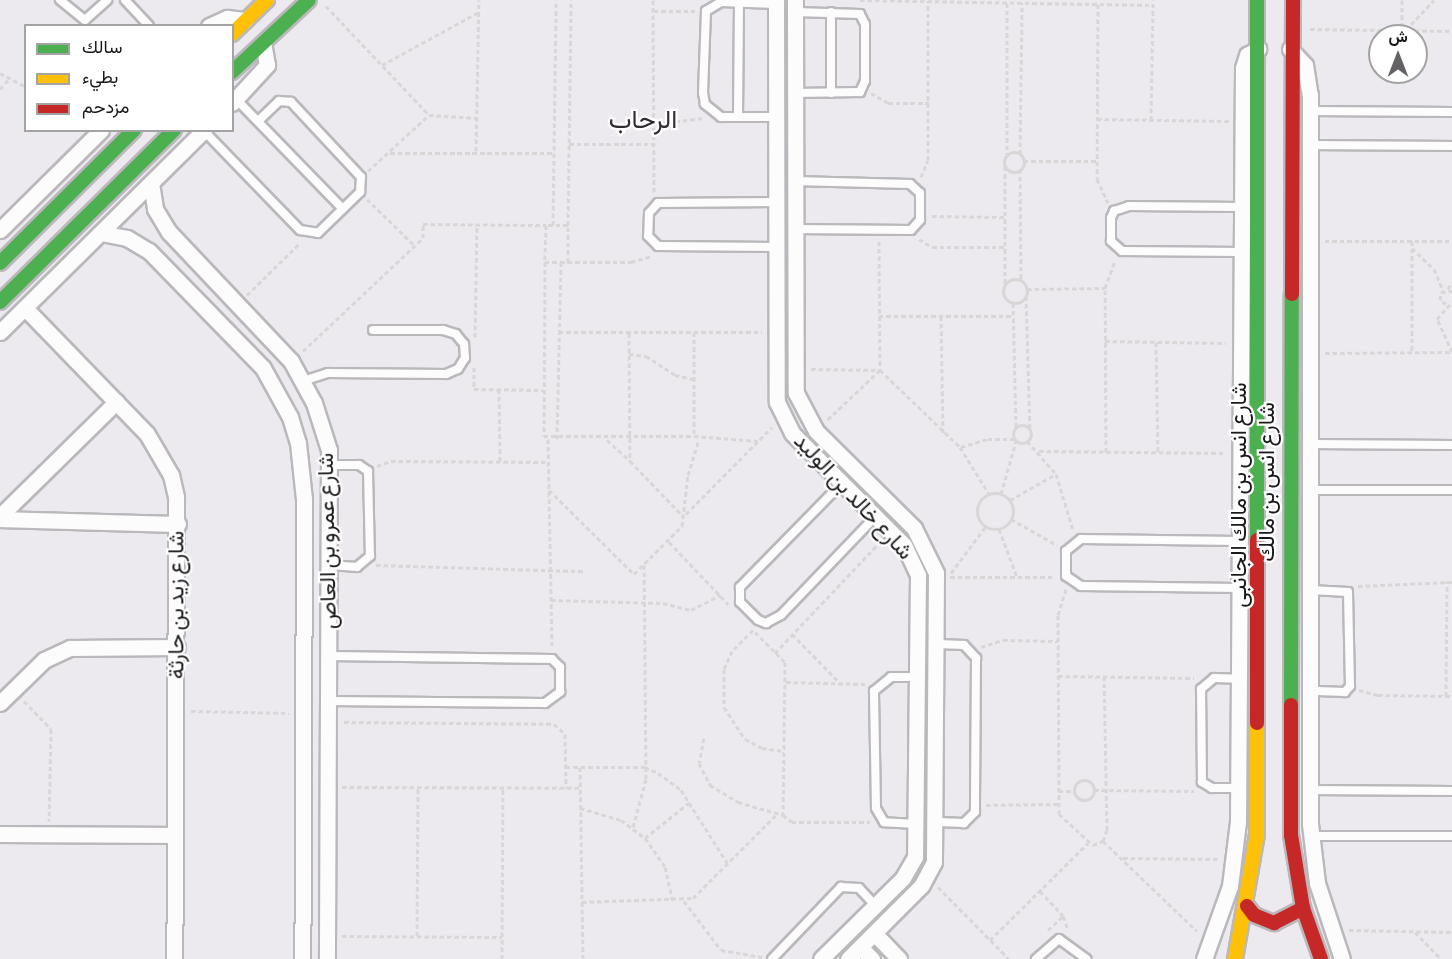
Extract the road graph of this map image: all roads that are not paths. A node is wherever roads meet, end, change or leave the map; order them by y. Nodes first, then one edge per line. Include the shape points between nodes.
1 (60, 0) edge
2 (107, 0) edge
3 (124, 0) edge
4 (267, 0) edge
5 (309, 0) edge
6 (1257, 0) edge
7 (1293, 0) edge
8 (777, 2) edge
9 (739, 3) junction
10 (795, 6) edge
11 (831, 12) junction
12 (245, 21) junction
13 (147, 24) edge
14 (214, 24) edge
15 (234, 32) edge
16 (263, 42) junction
17 (1258, 49) junction
18 (1289, 49) junction
19 (234, 70) edge
20 (795, 93) junction
21 (831, 93) junction
22 (234, 101) edge
23 (1310, 111) junction
24 (1452, 112) edge
25 (738, 117) junction
26 (776, 117) junction
27 (258, 121) junction
28 (99, 132) edge
29 (132, 132) edge
30 (172, 132) edge
31 (202, 132) edge
32 (206, 132) edge
33 (1310, 145) junction
34 (1452, 146) edge
35 (776, 152) junction
36 (795, 152) junction
37 (794, 182) junction
38 (151, 183) junction
39 (776, 202) junction
40 (1242, 207) junction
41 (343, 208) junction
42 (794, 229) junction
43 (0, 230) edge
44 (100, 233) junction
45 (776, 247) junction
46 (1241, 252) junction
47 (0, 263) edge
48 (0, 302) edge
49 (25, 308) junction
50 (373, 330) dead end
51 (0, 332) edge
52 (303, 381) junction
53 (116, 402) junction
54 (1310, 444) junction
55 (1452, 445) edge
56 (330, 465) junction
57 (842, 483) junction
58 (1310, 490) junction
59 (1452, 490) edge
60 (890, 504) junction
61 (875, 517) junction
62 (0, 518) edge
63 (178, 524) junction
64 (1239, 541) junction
65 (330, 565) junction
66 (1239, 588) junction
67 (1310, 590) junction
68 (937, 644) junction
69 (177, 647) junction
70 (330, 656) junction
71 (918, 677) junction
72 (1239, 679) junction
73 (1310, 692) junction
74 (329, 701) junction
75 (0, 703) edge
76 (918, 728) junction
77 (937, 728) junction
78 (1237, 788) junction
79 (328, 790) junction
80 (1310, 790) junction
81 (1452, 791) edge
82 (302, 793) junction
83 (938, 822) junction
84 (918, 824) junction
85 (302, 828) junction
86 (328, 828) junction
87 (0, 834) edge
88 (175, 835) junction
89 (1311, 836) junction
90 (1452, 836) edge
91 (875, 905) junction
92 (1246, 906) junction
93 (1303, 908) junction
94 (874, 933) junction
95 (860, 947) junction
96 (772, 957) edge
97 (174, 959) edge
98 (302, 959) edge
99 (327, 959) edge
100 (821, 959) edge
101 (848, 959) edge
102 (872, 959) edge
103 (899, 959) edge
104 (1036, 959) edge
105 (1087, 959) edge
106 (1204, 959) edge
107 (1234, 959) edge
108 (1321, 959) edge
109 (1342, 959) edge

1 - 2 lane via 85,20
3 - 13 lane
4 - 12 street
5 - 16 street
6 - 17 street, شارع انس بن مالك
7 - 18 street, شارع انس بن مالك
8 - 9 lane
8 - 26 street, شارع خالد بن الوليد
9 - 25 lane
9 - 25 lane via 721,2 706,11 703,93 711,111 720,117
10 - 11 lane
10 - 20 street, شارع خالد بن الوليد
11 - 21 lane
11 - 21 lane via 854,12 864,18 864,88
12 - 14 street via 227,18
12 - 15 street
16 - 19 street
16 - 22 street via 267,65
17 - 40 street, شارع انس بن مالك الجانبى via 1244,62
17 - 92 street, شارع انس بن مالك via 1258,784 1257,834
18 - 23 street via 1305,65
18 - 93 street, شارع انس بن مالك via 1290,815
20 - 21 lane
20 - 36 street, شارع خالد بن الوليد
22 - 27 lane
23 - 24 lane
23 - 33 street
25 - 26 lane
26 - 35 street, شارع خالد بن الوليد
27 - 41 lane
27 - 41 lane via 279,101 291,102 361,177 360,192
28 - 43 street
29 - 47 street
30 - 48 street
31 - 38 street
32 - 41 lane via 308,235 318,233
33 - 34 lane
33 - 54 street
35 - 36 street
35 - 39 street, شارع خالد بن الوليد
36 - 37 street, شارع خالد بن الوليد
37 - 42 street, شارع خالد بن الوليد
37 - 42 lane via 910,184 920,194 920,216 911,230
38 - 44 street
38 - 52 street, شارع عمرو بن العاص via 161,221 291,361
39 - 45 street, شارع خالد بن الوليد
39 - 45 lane via 658,203 649,213 648,236 658,246
40 - 46 street, شارع انس بن مالك الجانبى
40 - 46 lane via 1129,206 1114,211 1111,241 1122,251
42 - 60 street, شارع خالد بن الوليد via 794,369 800,406 816,431
44 - 49 street
44 - 82 street, شارع عمرو بن العاص via 127,238 149,251 263,368 290,417 303,472
45 - 57 street, شارع خالد بن الوليد via 776,385 783,418
46 - 64 street, شارع انس بن مالك الجانبى
49 - 51 street
49 - 53 street, شارع زيد بن حارثة
50 - 52 lane via 443,330 456,334 464,344 465,357 458,369 446,374 328,373
52 - 56 street, شارع عمرو بن العاص via 323,426
53 - 62 street
53 - 63 street, شارع زيد بن حارثة via 161,453 176,497
54 - 55 lane
54 - 58 street
56 - 65 street, شارع عمرو بن العاص
56 - 65 lane via 359,465 368,471 367,561 357,567
57 - 61 street, شارع خالد بن الوليد
57 - 61 lane via 740,587 740,602 766,623 781,615
58 - 59 lane
58 - 67 street
60 - 61 street
60 - 68 street, شارع خالد بن الوليد via 924,541 942,577
61 - 71 street, شارع خالد بن الوليد via 910,554 918,575
62 - 63 street
63 - 69 street, شارع زيد بن حارثة
64 - 66 street, شارع انس بن مالك الجانبى
64 - 66 lane via 1074,540 1066,550 1067,579 1081,586
65 - 70 street, شارع عمرو بن العاص
66 - 72 street, شارع انس بن مالك الجانبى
67 - 73 street
67 - 73 lane via 1348,592 1350,686 1345,692
68 - 77 street, شارع خالد بن الوليد
68 - 83 lane via 964,645 975,652 975,805 969,821
69 - 75 street via 70,648 44,660
69 - 88 street, شارع زيد بن حارثة
70 - 74 street, شارع عمرو بن العاص
70 - 74 lane via 552,659 560,667 560,692 545,703
71 - 76 street, شارع خالد بن الوليد
71 - 84 lane via 891,677 874,691 876,808 884,822
72 - 78 street, شارع انس بن مالك الجانبى
72 - 78 lane via 1214,678 1201,689 1200,776 1212,788
73 - 80 street
74 - 79 street, شارع عمرو بن العاص
76 - 77 street
76 - 84 street, شارع خالد بن الوليد
77 - 83 street, شارع خالد بن الوليد
78 - 106 street, شارع انس بن مالك الجانبى via 1235,860
79 - 82 street via 315,799
79 - 86 street, شارع عمرو بن العاص
80 - 81 lane
80 - 89 street
82 - 85 street, شارع عمرو بن العاص
83 - 94 street, شارع خالد بن الوليد via 936,855 928,877
84 - 91 street, شارع خالد بن الوليد via 910,868
85 - 86 street via 315,823
85 - 98 street, شارع عمرو بن العاص
86 - 99 street, شارع عمرو بن العاص
87 - 88 street
88 - 97 street, شارع زيد بن حارثة
89 - 90 lane
89 - 109 street via 1332,934
91 - 96 lane via 859,888 841,887
91 - 100 street, شارع خالد بن الوليد
92 - 93 street via 1263,921 1274,923 1285,921
92 - 107 street, شارع انس بن مالك
93 - 108 street, شارع انس بن مالك
94 - 95 street, شارع خالد بن الوليد
94 - 103 street
95 - 101 street, شارع خالد بن الوليد
95 - 102 street
104 - 105 lane via 1055,940 1068,941

